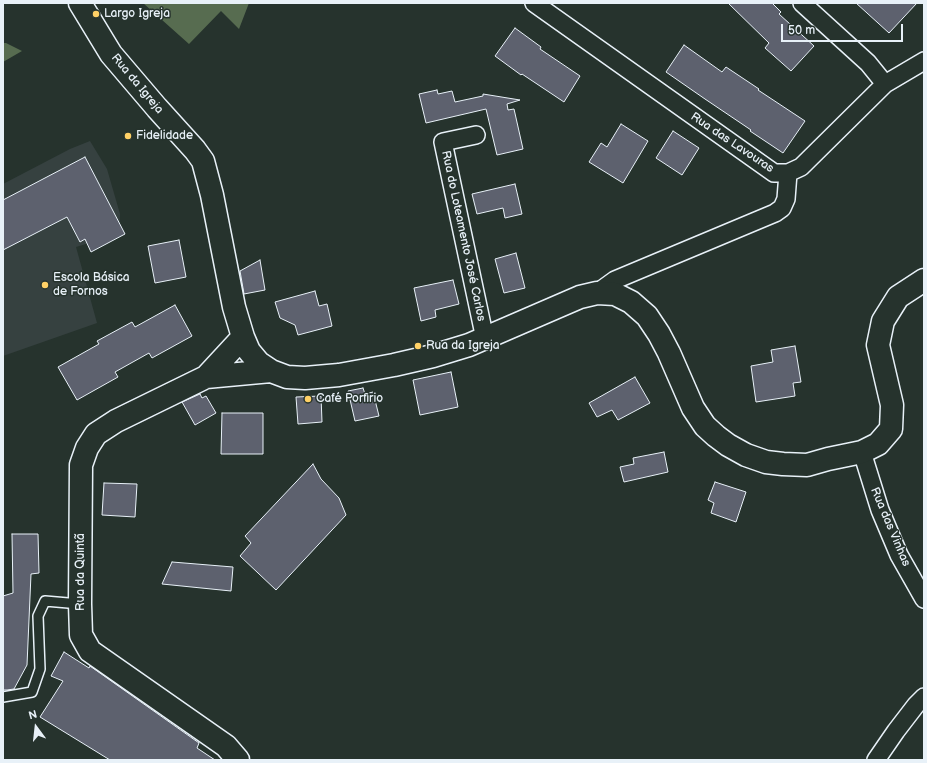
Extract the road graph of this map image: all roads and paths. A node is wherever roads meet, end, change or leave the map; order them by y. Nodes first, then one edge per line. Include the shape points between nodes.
1 (80, 3) edge
2 (534, 3) edge
3 (802, 3) edge
4 (924, 61) edge
5 (885, 84) junction
6 (476, 135) dead end
7 (788, 173) junction
8 (924, 280) edge
9 (597, 293) junction
10 (243, 336) junction
11 (485, 339) junction
12 (271, 371) junction
13 (206, 377) junction
14 (862, 452) junction
15 (924, 599) edge
16 (80, 604) junction
17 (3, 697) edge
18 (924, 697) edge
19 (238, 760) edge
20 (876, 760) edge

1 - 10 main road, Rua da Igreja via 111,54 202,161 212,195 234,307
2 - 7 street, Rua das Lavouras via 774,173
3 - 5 street via 868,63
4 - 5 street, Rua das Lavouras
5 - 7 street, Rua das Lavouras via 801,167
6 - 11 street, Rua do Loteamento José Carlos via 443,142
7 - 9 street via 786,199 782,208 775,213 614,280
8 - 14 main road, Rua da Igreja via 898,297 883,321 878,345 892,405 891,429 878,444
9 - 11 main road, Rua da Igreja via 580,297
9 - 14 main road, Rua da Igreja via 615,294 632,302 647,316 669,353 693,408 705,426 728,445 766,462 783,464 807,465
10 - 12 main road, Rua da Igreja via 249,351 259,363
10 - 13 main road, Rua da Quintã
11 - 12 main road, Rua da Igreja via 433,356 339,375 287,377
12 - 13 main road, Rua da Quintã
13 - 16 main road, Rua da Quintã via 116,421 96,434 87,448 82,465
14 - 15 street, Rua das Vinhas via 880,510 899,555
16 - 17 lane via 46,601 38,616 40,669 32,692
16 - 19 main road, Rua da Quintã via 81,635 90,651 226,746
18 - 20 street

